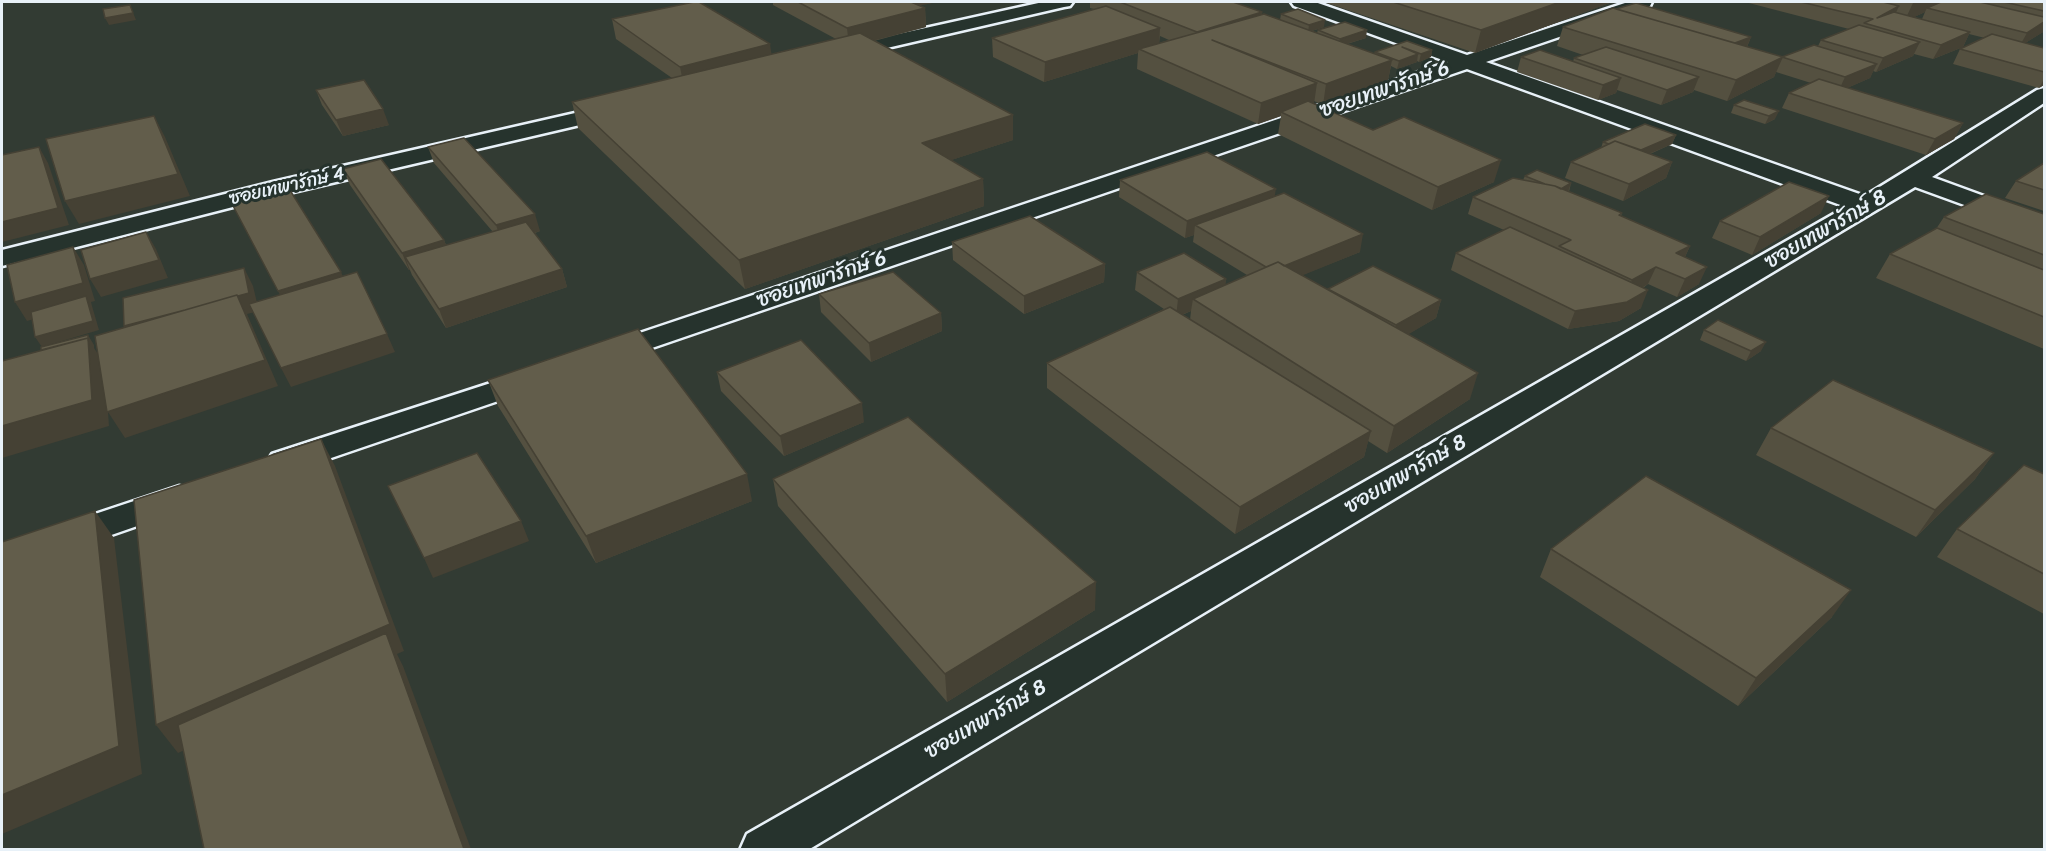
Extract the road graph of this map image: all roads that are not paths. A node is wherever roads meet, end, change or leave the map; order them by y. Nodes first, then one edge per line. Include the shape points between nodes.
1 (1064, 2) edge
2 (1300, 2) edge
3 (1644, 2) edge
4 (814, 59) edge
5 (1471, 61) junction
6 (2044, 94) edge
7 (644, 103) edge
8 (1914, 178) junction
9 (1868, 206) junction
10 (2044, 226) edge
11 (2, 258) edge
12 (262, 470) edge
13 (207, 488) edge
14 (2, 559) edge
15 (764, 849) edge

1 - 4 street
2 - 5 street
3 - 5 street, ซอยเทพารักษ์ 6
5 - 9 street
5 - 12 street, ซอยเทพารักษ์ 6
6 - 8 street, ซอยเทพารักษ์ 8
7 - 11 street, ซอยเทพารักษ์ 4 via 273,189
8 - 9 street, ซอยเทพารักษ์ 8
8 - 10 street
9 - 15 street, ซอยเทพารักษ์ 8
13 - 14 street

